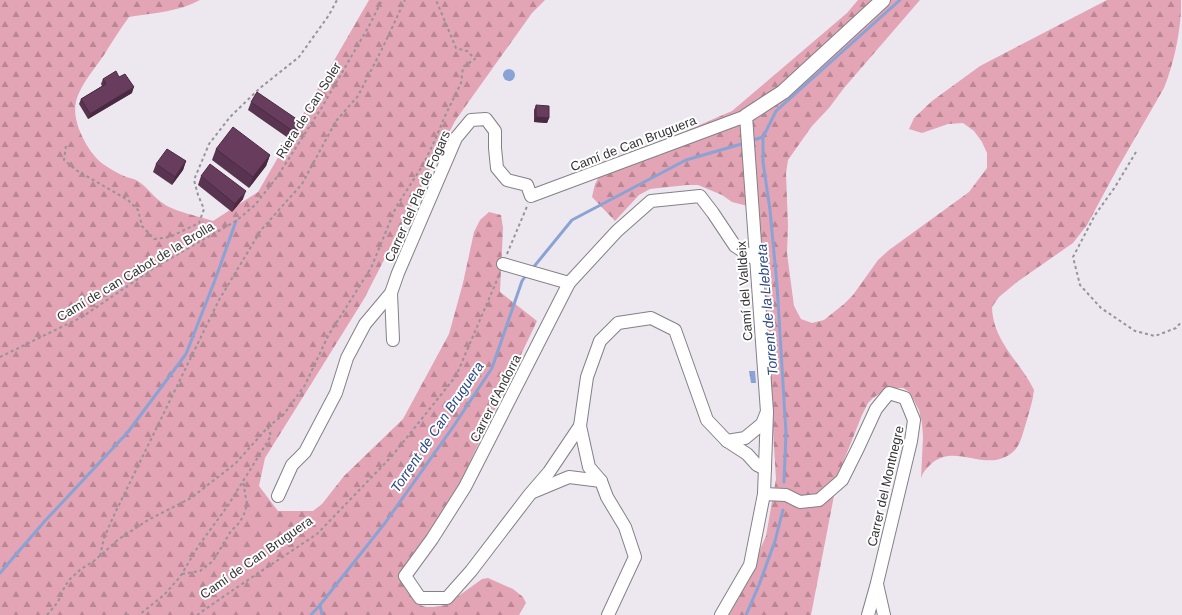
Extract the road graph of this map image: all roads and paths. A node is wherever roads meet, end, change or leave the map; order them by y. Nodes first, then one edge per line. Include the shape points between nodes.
1 (337, 0) edge
2 (382, 0) edge
3 (405, 0) edge
4 (436, 0) edge
5 (883, 0) edge
6 (746, 116) junction
7 (66, 146) dead end
8 (1136, 152) dead end
9 (529, 191) junction
10 (236, 222) joint
11 (755, 259) junction
12 (503, 264) junction
13 (569, 283) junction
14 (391, 293) junction
15 (1182, 321) edge
16 (393, 340) dead end
17 (0, 357) edge
18 (767, 412) junction
19 (580, 426) junction
20 (268, 427) junction
21 (727, 441) junction
22 (765, 469) junction
23 (601, 481) junction
24 (242, 482) junction
25 (530, 494) junction
26 (764, 494) junction
27 (278, 496) dead end
28 (100, 556) junction
29 (182, 574) junction
30 (877, 583) junction
31 (47, 615) edge
32 (126, 615) edge
33 (131, 615) edge
34 (139, 615) edge
35 (197, 615) edge
36 (608, 615) edge
37 (721, 615) edge
38 (868, 615) edge
39 (884, 615) edge

1 - 7 path via 299,57 260,88 230,117 209,144 194,180 204,209 199,223 170,237 154,239 142,226 138,210 128,200 76,170 64,160
2 - 10 path, Riera de Can Soler via 322,107 277,177 255,205
3 - 28 path via 358,96 336,121 302,184 261,230 219,300 115,513 104,538
4 - 20 path via 456,48 467,51 475,60 464,67 461,83 435,140 416,177 396,207 372,268 328,336 305,385 284,414
5 - 6 street via 783,92
6 - 9 street, Camí de Can Bruguera
6 - 11 street, Camí del Valldeix
8 - 15 path via 1095,215 1074,257 1080,285 1101,308 1135,331 1155,336 1176,328
9 - 12 path, Camí de Can Bruguera
9 - 14 street, Carrer del Pla de Fogars via 507,180 497,168 495,131 486,119 471,120 456,138
10 - 17 path, Camí de can Cabot de la Brolla via 157,266 82,317
11 - 13 street, Carrer d'Andorra via 735,246 700,196 651,201 617,231
11 - 18 street, Camí del Valldeix
12 - 13 street
12 - 35 path, Camí de Can Bruguera via 456,376 392,456 317,534
13 - 25 street, Carrer d'Andorra via 465,487 405,576 420,598 447,598
14 - 16 street, Carrer del Pla de Fogars
14 - 27 street, Carrer del Pla de Fogars via 365,324 347,358 329,406 305,452 292,465
18 - 21 street via 762,424 745,438
18 - 22 street
19 - 21 street via 587,377 600,341 618,323 651,318 675,330 707,420
19 - 23 street via 589,468
19 - 25 street, Carrer d'Andorra via 549,472
20 - 24 path via 271,436
20 - 28 path via 236,463 191,498 148,520 119,539
21 - 22 street
22 - 26 street
23 - 25 street, Carrer d'Andorra via 569,477
23 - 36 street via 606,497 625,527 635,557
24 - 29 path
24 - 29 path via 247,504 240,522 231,531 212,561 200,571
26 - 30 street, Carrer del Montnegre via 786,495 800,502 819,500 842,480 876,409 889,393 905,398 914,420 911,441
26 - 37 street via 750,565
28 - 31 path via 70,579 58,602
29 - 34 path via 164,595
30 - 38 street, Carrer del Montnegre
30 - 39 street
32 - 33 path

